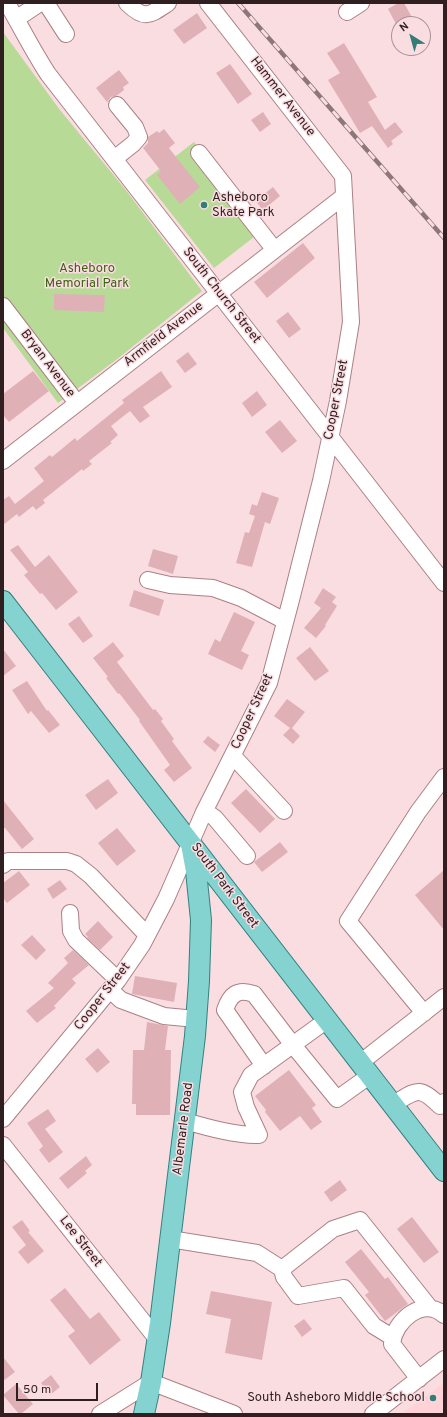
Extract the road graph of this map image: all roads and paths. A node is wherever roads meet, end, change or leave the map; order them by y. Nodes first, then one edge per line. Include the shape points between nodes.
1 (7, 3) edge
2 (40, 3) edge
3 (46, 3) edge
4 (127, 3) edge
5 (168, 3) edge
6 (208, 3) edge
7 (361, 3) edge
8 (347, 12) dead end
9 (16, 19) junction
10 (66, 34) dead end
11 (117, 105) dead end
12 (199, 153) dead end
13 (114, 159) junction
14 (344, 196) junction
15 (274, 250) junction
16 (218, 293) junction
17 (3, 306) edge
18 (77, 403) junction
19 (330, 437) junction
20 (3, 461) edge
21 (148, 580) dead end
22 (444, 583) edge
23 (4, 604) edge
24 (285, 621) junction
25 (233, 756) junction
26 (444, 777) edge
27 (205, 811) junction
28 (284, 811) dead end
29 (191, 842) junction
30 (247, 856) dead end
31 (5, 861) edge
32 (70, 913) dead end
33 (147, 935) junction
34 (114, 985) junction
35 (444, 997) edge
36 (424, 1013) junction
37 (196, 1019) junction
38 (327, 1020) junction
39 (293, 1045) junction
40 (264, 1066) junction
41 (364, 1070) junction
42 (392, 1105) junction
43 (443, 1106) edge
44 (3, 1119) edge
45 (185, 1121) junction
46 (3, 1145) edge
47 (441, 1161) edge
48 (170, 1239) junction
49 (282, 1269) junction
50 (437, 1312) edge
51 (392, 1337) junction
52 (157, 1339) junction
53 (444, 1361) edge
54 (419, 1379) junction
55 (151, 1382) junction
56 (100, 1414) edge
57 (144, 1414) edge
58 (234, 1414) edge
59 (374, 1414) edge

1 - 9 street, South Church Street
2 - 9 street
3 - 10 street
4 - 5 street via 133,9 150,15
6 - 14 street, Hammer Avenue via 343,176
7 - 8 street
9 - 13 street, South Church Street via 48,74
11 - 13 street via 135,127 138,137
12 - 15 street
13 - 16 street, South Church Street
14 - 15 street, Armfield Avenue
14 - 19 street, Cooper Street via 351,322
15 - 16 street, Armfield Avenue
16 - 18 street, Armfield Avenue
16 - 19 street, South Church Street
17 - 18 street, Bryan Avenue
18 - 20 street, Armfield Avenue
19 - 22 street, South Church Street
19 - 24 street, Cooper Street
21 - 24 street via 170,585 213,588 242,598
23 - 29 main road, South Park Street
24 - 25 street, Cooper Street via 269,683
25 - 27 street, Cooper Street via 222,789
25 - 28 street
26 - 36 street via 418,812 348,921
27 - 29 street, Cooper Street
27 - 30 street via 215,818
29 - 33 street, Cooper Street via 166,900
29 - 37 main road, Albemarle Road via 201,920
29 - 38 main road, South Park Street
31 - 33 street via 67,861 76,864 91,876
32 - 34 street via 71,931 76,940
33 - 34 street, Cooper Street
34 - 37 street via 120,1000 164,1016
34 - 44 street, Cooper Street
35 - 36 street
36 - 41 street
37 - 45 main road, Albemarle Road
38 - 39 street
38 - 41 main road, South Park Street
39 - 40 street
39 - 40 street via 254,994 247,991 237,993 228,1000 225,1010
39 - 41 street via 337,1099
40 - 45 street via 251,1076 242,1092 259,1134 250,1135
41 - 42 main road, South Park Street
42 - 43 street via 416,1091 423,1092
42 - 47 main road, South Park Street
45 - 48 main road, Albemarle Road
46 - 52 street, Lee Street
48 - 49 street via 257,1252
48 - 52 main road, Albemarle Road
49 - 50 street via 334,1229 360,1220
49 - 51 street via 284,1277 298,1296 344,1288 374,1326
50 - 51 street via 418,1309 399,1324
51 - 54 street via 392,1344
52 - 55 main road, Albemarle Road
53 - 54 street
54 - 59 street
55 - 56 street
55 - 57 main road, Albemarle Road
55 - 58 street

